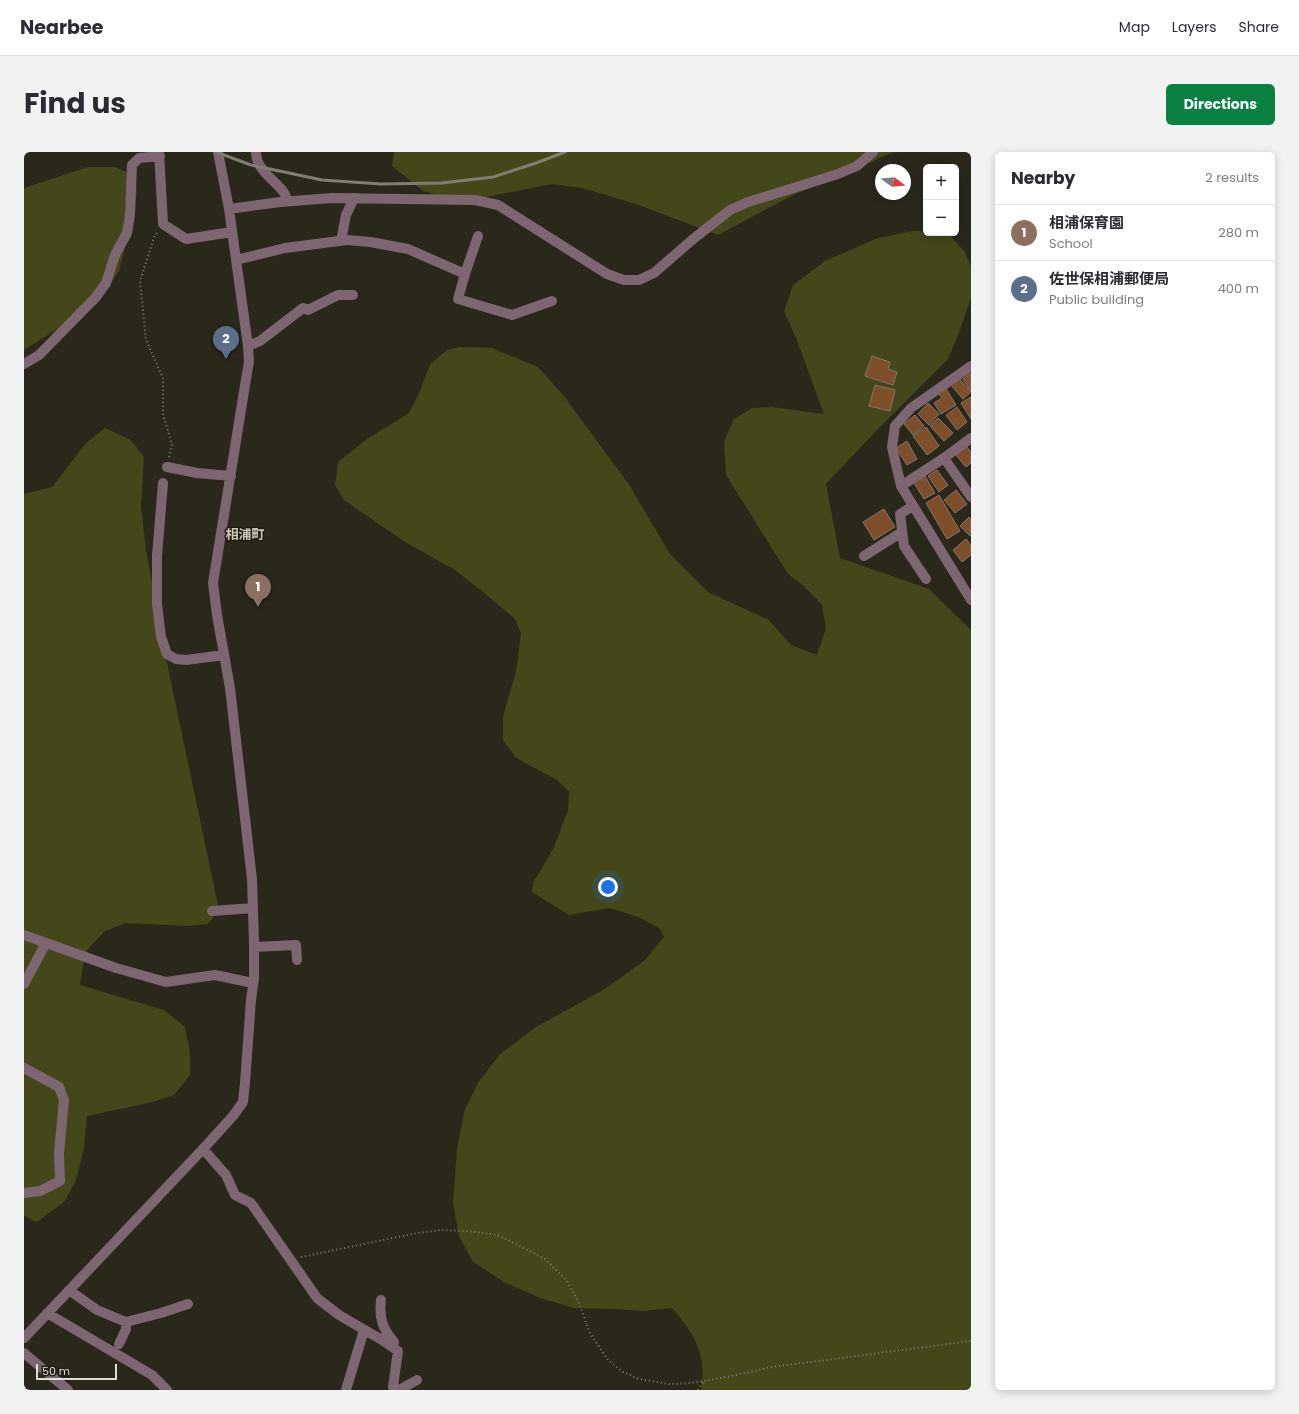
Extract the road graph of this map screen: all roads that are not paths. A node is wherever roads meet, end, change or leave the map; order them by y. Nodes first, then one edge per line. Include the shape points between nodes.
1 (218, 152) edge
2 (256, 152) edge
3 (874, 152) edge
4 (160, 154) edge
5 (354, 198) junction
6 (288, 201) junction
7 (229, 209) junction
8 (232, 232) junction
9 (478, 236) dead end
10 (341, 241) junction
11 (236, 260) junction
12 (466, 274) junction
13 (353, 295) dead end
14 (552, 301) dead end
15 (248, 346) junction
16 (24, 364) edge
17 (971, 366) edge
18 (971, 438) edge
19 (944, 458) junction
20 (167, 467) road end
21 (231, 476) junction
22 (163, 483) dead end
23 (901, 486) junction
24 (971, 497) edge
25 (913, 506) junction
26 (902, 532) junction
27 (864, 556) dead end
28 (926, 579) dead end
29 (971, 600) edge
30 (224, 654) junction
31 (253, 908) junction
32 (212, 911) dead end
33 (24, 935) edge
34 (46, 943) junction
35 (254, 947) junction
36 (297, 960) dead end
37 (253, 983) junction
38 (24, 984) edge
39 (24, 1068) edge
40 (203, 1149) junction
41 (24, 1193) edge
42 (69, 1290) junction
43 (381, 1300) dead end
44 (188, 1304) dead end
45 (47, 1313) junction
46 (126, 1322) junction
47 (364, 1330) junction
48 (24, 1338) edge
49 (119, 1344) dead end
50 (390, 1345) junction
51 (24, 1353) edge
52 (417, 1380) dead end
53 (68, 1390) edge
54 (167, 1390) edge
55 (346, 1390) edge
56 (394, 1390) edge
57 (399, 1390) edge

1 - 7 street
2 - 6 street via 256,159 264,172 283,191
3 - 5 street via 857,166 838,174 730,210 654,273 639,280 624,280 607,274 498,205 475,200
4 - 8 street via 163,224 186,239
4 - 16 street via 139,158 132,165 127,233 115,255 106,282 96,297 39,355
5 - 6 street
5 - 10 street via 346,215
6 - 7 street
7 - 8 street
8 - 11 street
9 - 12 street
10 - 11 street via 285,248
10 - 12 street via 370,242 408,250
11 - 15 street
12 - 14 street via 458,299 512,315
13 - 15 street via 338,295 308,310 303,308 260,341
15 - 21 street via 249,362
17 - 23 street via 911,408 895,426 892,447
18 - 19 street
19 - 23 street
19 - 24 street
20 - 21 street
21 - 30 street via 213,583
22 - 30 street via 157,556 157,604 161,637 167,654 176,659 186,660
23 - 25 street
25 - 26 street via 900,514
25 - 29 street
26 - 27 street
26 - 28 street via 904,546
30 - 31 street via 252,879
31 - 32 street
31 - 35 street
33 - 34 street
34 - 37 street via 116,968 166,982 215,975
34 - 38 street
35 - 36 street via 296,945
35 - 37 street
37 - 40 street via 243,1102
39 - 41 street via 59,1087 64,1100 59,1153 60,1181 40,1191
40 - 42 street
40 - 47 street via 226,1175 234,1195 251,1204 317,1298
42 - 45 street
42 - 46 street via 97,1310
43 - 50 street via 382,1322 386,1333 394,1342
44 - 46 street
45 - 48 street
45 - 54 street via 152,1375
46 - 49 street via 126,1329
47 - 50 street
47 - 55 street
50 - 56 street via 398,1351
51 - 53 street
52 - 57 street

